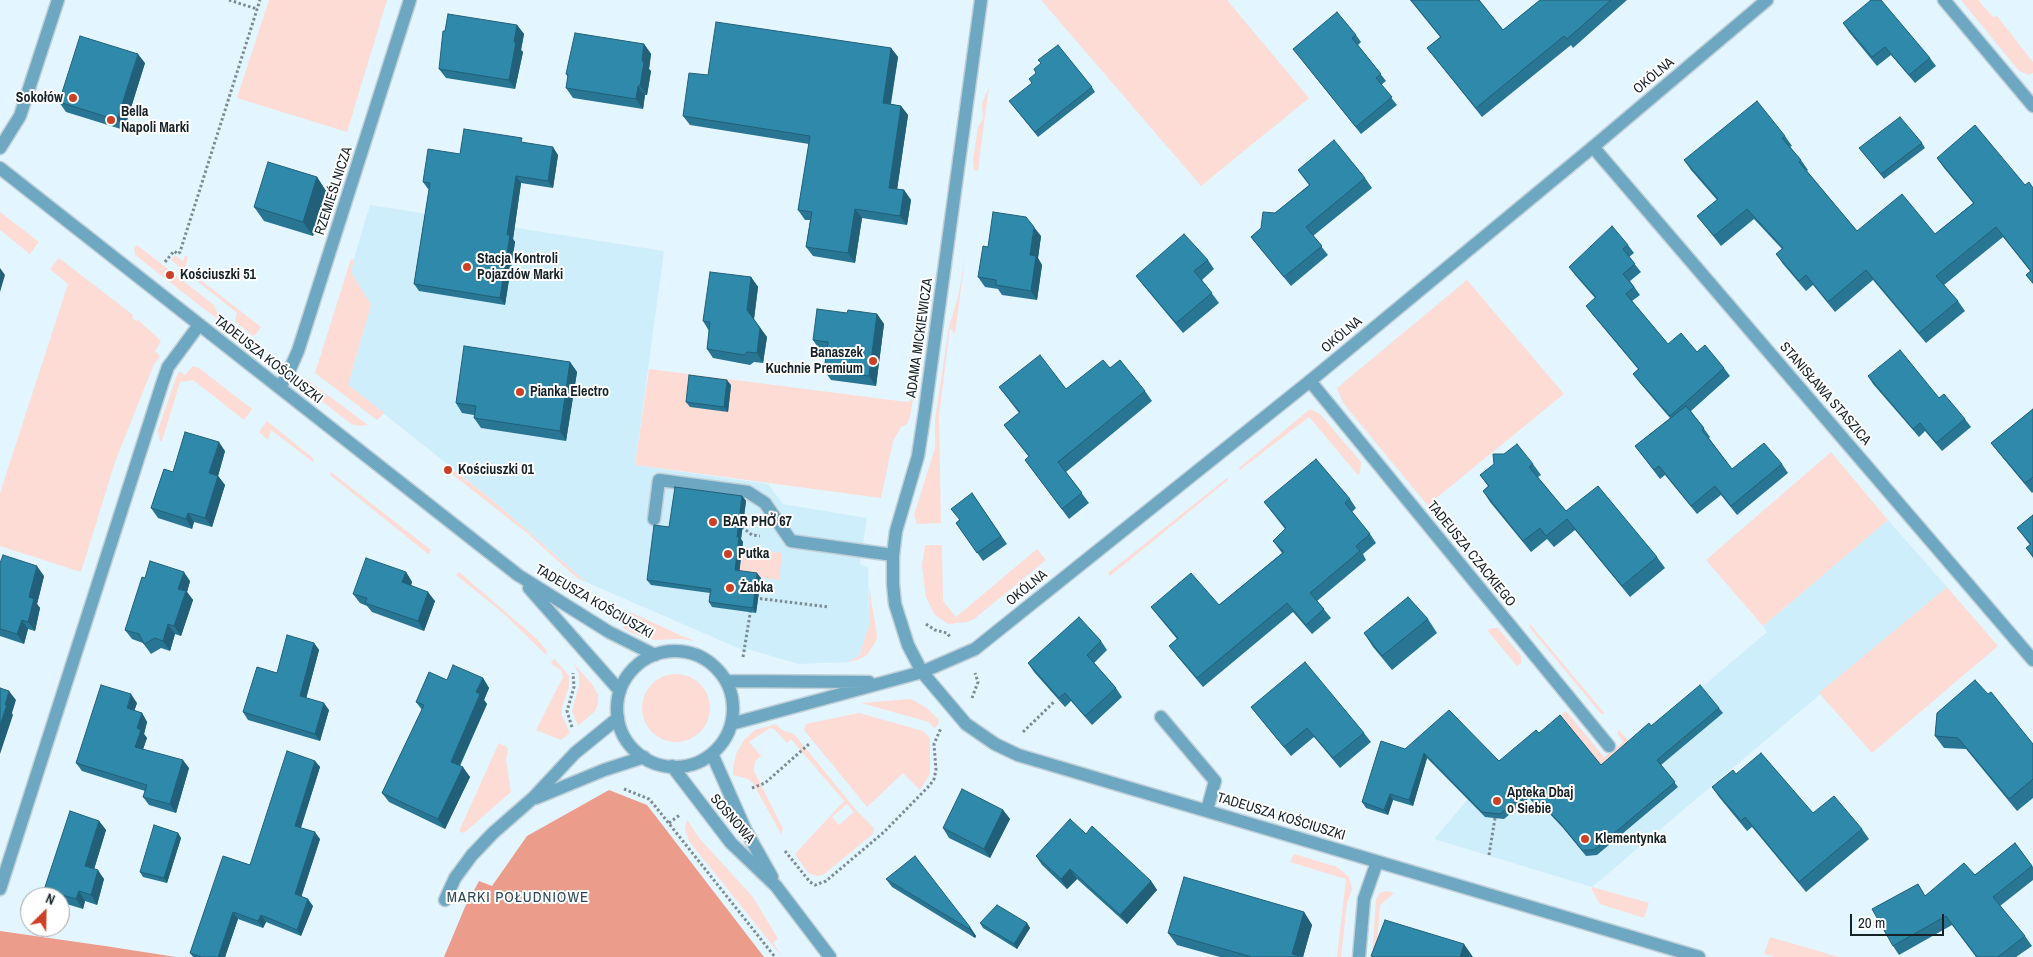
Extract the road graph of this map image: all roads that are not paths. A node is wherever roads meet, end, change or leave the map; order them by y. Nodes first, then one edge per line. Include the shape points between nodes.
1 (58, 0) edge
2 (410, 0) edge
3 (981, 0) edge
4 (1767, 0) edge
5 (1944, 0) edge
6 (2033, 106) edge
7 (0, 148) edge
8 (1593, 148) junction
9 (0, 168) edge
10 (199, 325) junction
11 (1310, 381) junction
12 (279, 387) junction
13 (654, 518) dead end
14 (893, 555) junction
15 (518, 575) junction
16 (655, 655) junction
17 (2033, 660) edge
18 (922, 672) junction
19 (726, 682) junction
20 (882, 682) junction
21 (620, 691) junction
22 (1160, 717) dead end
23 (618, 718) junction
24 (731, 724) junction
25 (1609, 746) dead end
26 (712, 754) junction
27 (644, 758) junction
28 (672, 766) junction
29 (533, 798) junction
30 (1206, 810) junction
31 (1377, 862) junction
32 (776, 886) junction
33 (0, 889) edge
34 (445, 900) dead end
35 (830, 957) edge
36 (1359, 957) edge
37 (1699, 957) edge

1 - 7 street via 20,116
2 - 12 street, RZEMIEŚLNICZA via 298,351
3 - 14 street, ADAMA MICKIEWICZA via 918,456
4 - 8 street, OKÓLNA
5 - 6 street
8 - 11 street, OKÓLNA
8 - 17 street, STANISŁAWA STASZICA
9 - 10 street, TADEUSZA KOŚCIUSZKI
10 - 12 street, TADEUSZA KOŚCIUSZKI
10 - 33 street via 165,374
11 - 18 street, OKÓLNA via 975,649
11 - 25 street, TADEUSZA CZACKIEGO
12 - 15 street, TADEUSZA KOŚCIUSZKI
13 - 14 street via 659,480 748,492 765,503 791,541
14 - 18 street, ADAMA MICKIEWICZA via 895,604 908,645
15 - 16 street, TADEUSZA KOŚCIUSZKI via 609,632
15 - 21 street, TADEUSZA KOŚCIUSZKI
16 - 19 street via 672,651 695,655 716,668
16 - 21 street via 638,664
18 - 20 street
18 - 30 street, TADEUSZA KOŚCIUSZKI via 956,714 995,744 1046,764
19 - 20 street
19 - 24 street via 732,700
20 - 24 street
21 - 23 street
22 - 30 street via 1215,781
23 - 27 street via 627,740
23 - 29 street via 575,754
24 - 26 street via 724,740
26 - 28 street via 690,765
26 - 32 street, SOSNOWA via 742,823
27 - 28 street
27 - 29 street
28 - 32 street, SOSNOWA via 731,843
29 - 34 street via 472,855 455,878
30 - 31 street, TADEUSZA KOŚCIUSZKI
31 - 36 street via 1364,899
31 - 37 street, TADEUSZA KOŚCIUSZKI
32 - 35 street, SOSNOWA

